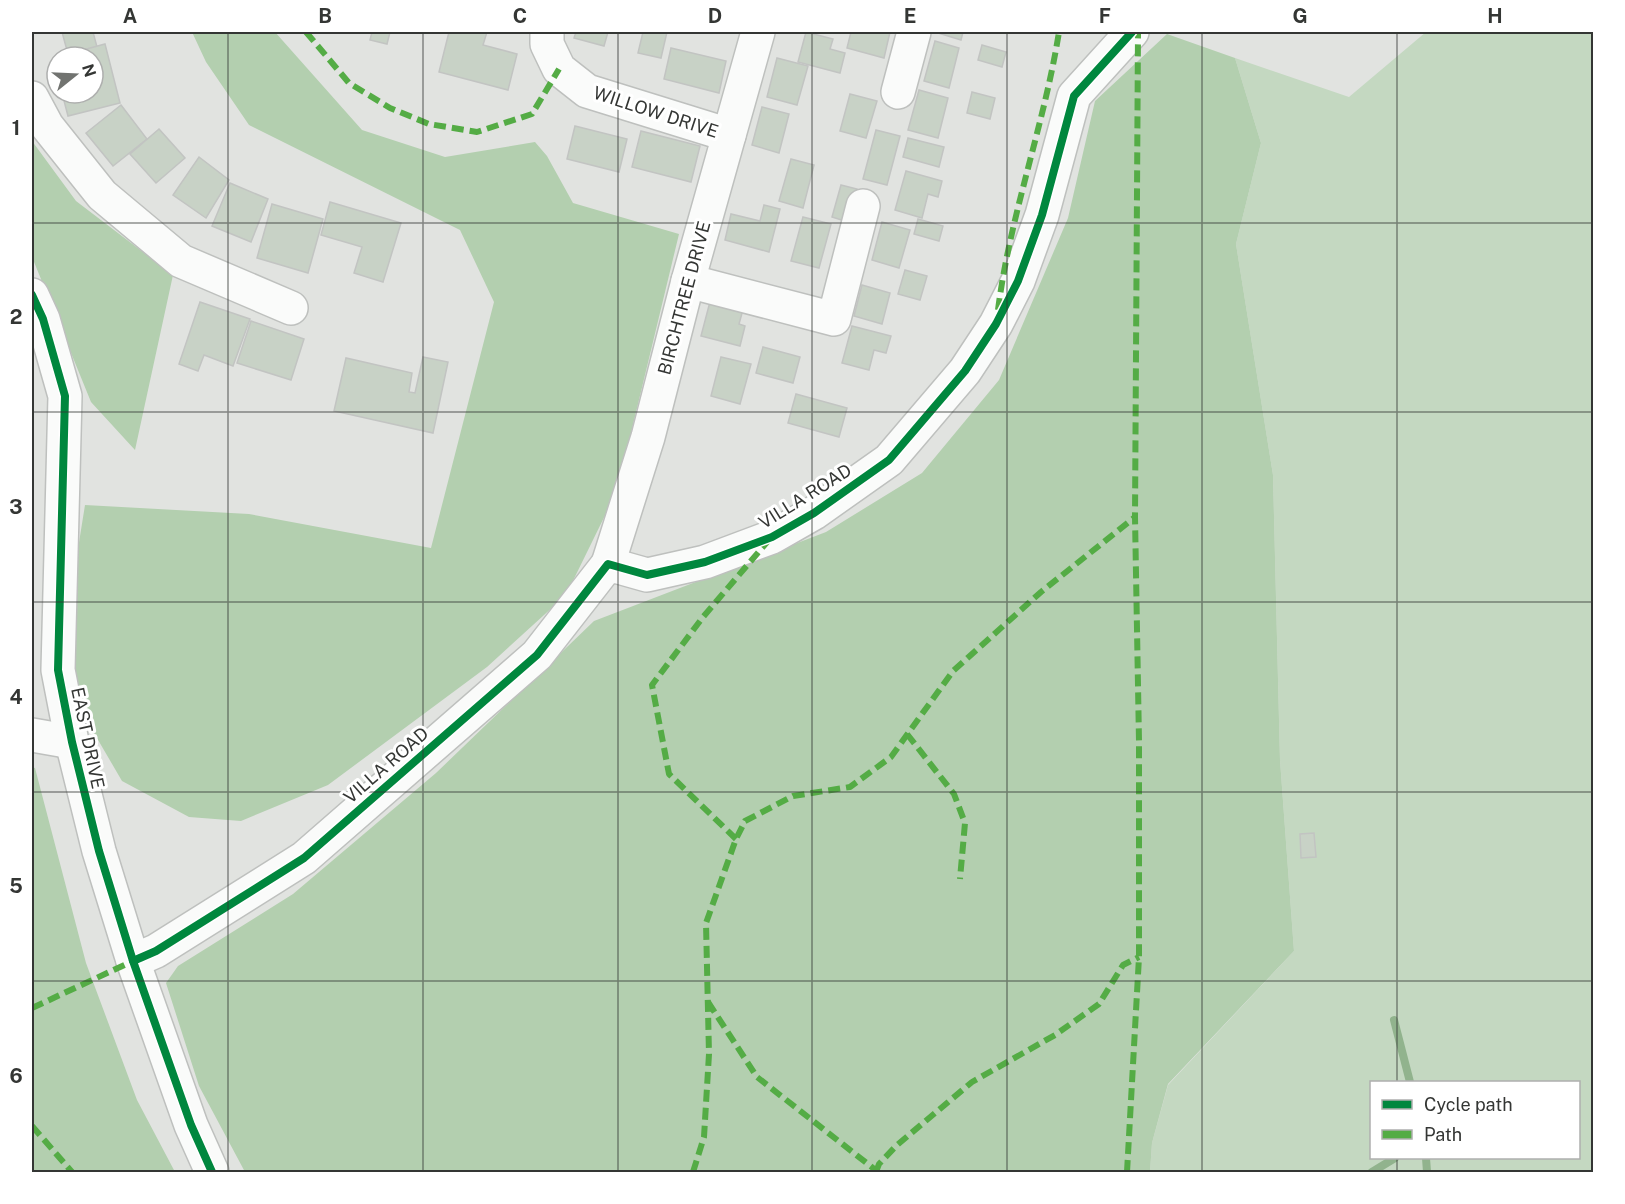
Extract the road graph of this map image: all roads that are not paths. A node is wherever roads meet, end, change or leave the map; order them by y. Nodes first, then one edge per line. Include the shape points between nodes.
1 (547, 32) edge
2 (758, 32) edge
3 (914, 32) edge
4 (1132, 32) edge
5 (898, 92) dead end
6 (32, 98) edge
7 (729, 135) junction
8 (863, 206) dead end
9 (688, 280) junction
10 (32, 295) edge
11 (291, 308) dead end
12 (608, 564) junction
13 (32, 735) edge
14 (72, 742) junction
15 (133, 961) junction
16 (212, 1173) edge

1 - 7 street, WILLOW DRIVE via 547,44 559,69 587,91
2 - 7 street, BIRCHTREE DRIVE
3 - 5 street
4 - 12 street, VILLA ROAD via 1074,96 1042,215 1018,281 996,324 965,371 889,460 814,513 772,537 705,562 647,575
6 - 11 street via 47,126 102,195 181,261
7 - 9 street, BIRCHTREE DRIVE
8 - 9 street via 834,319
9 - 12 street, BIRCHTREE DRIVE via 648,437
10 - 14 street, EAST DRIVE via 43,319 65,396 58,670
12 - 15 street, VILLA ROAD via 537,655 304,858 156,951
13 - 14 street
14 - 15 street, EAST DRIVE via 99,851
15 - 16 street, EAST DRIVE

